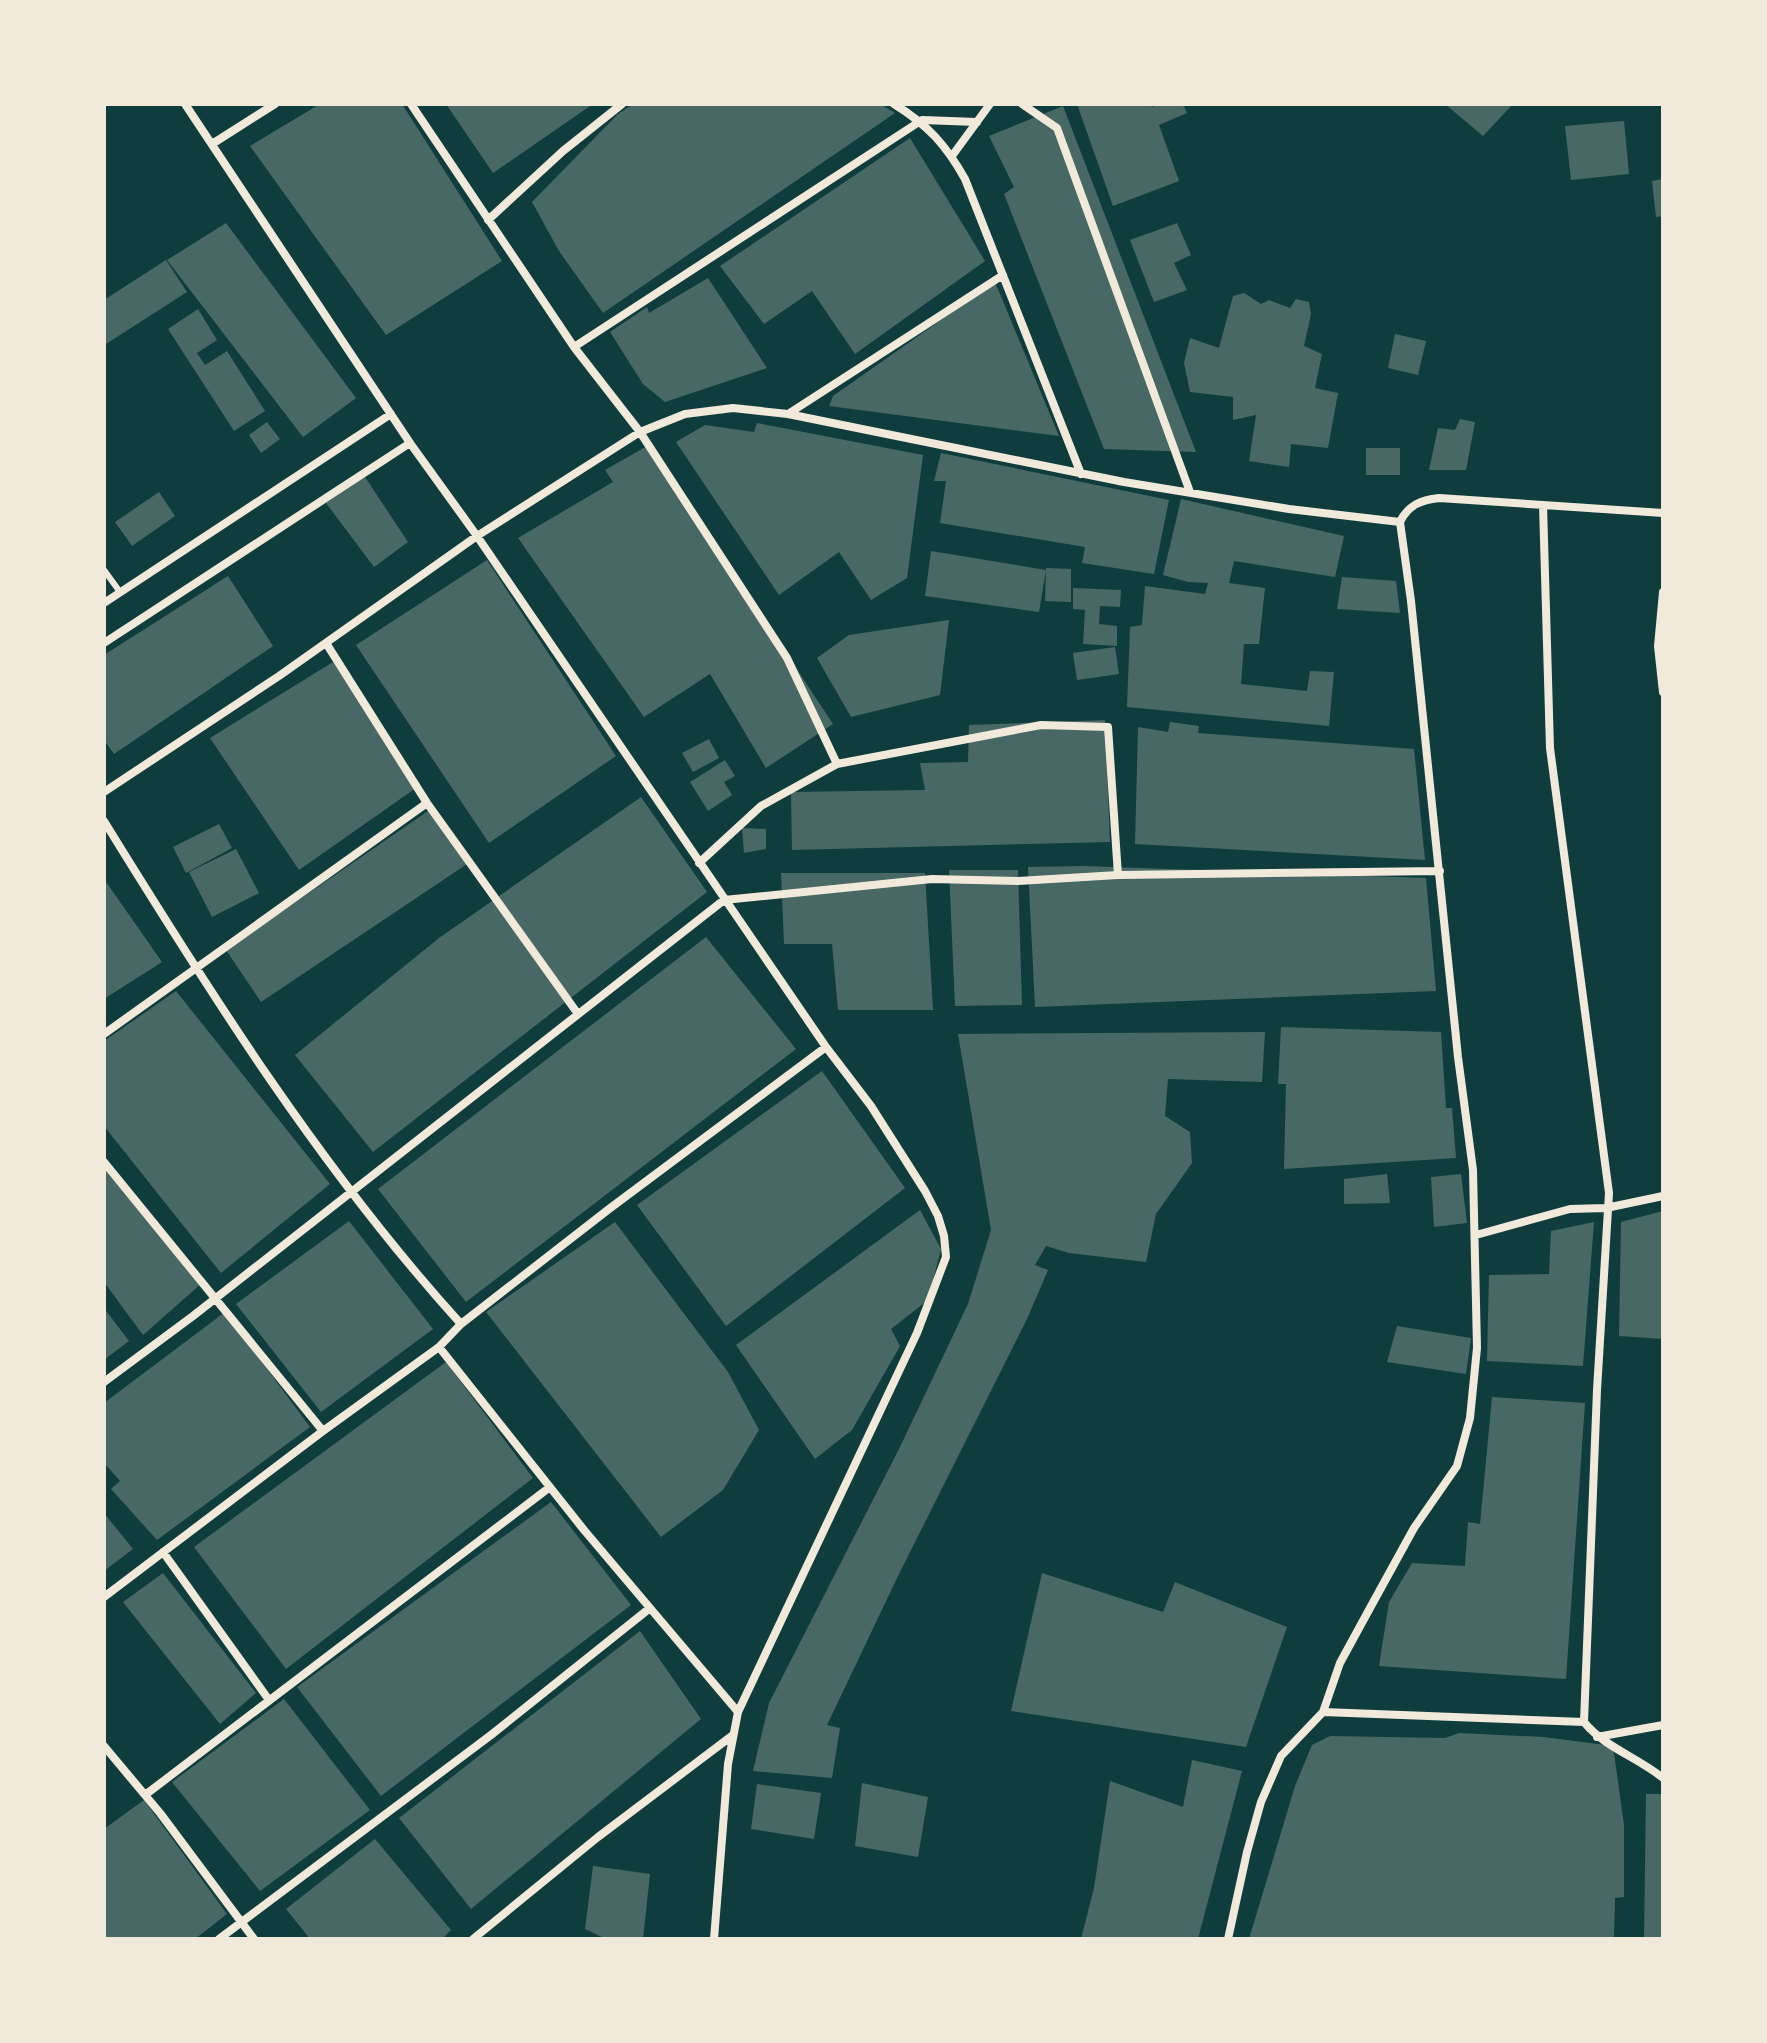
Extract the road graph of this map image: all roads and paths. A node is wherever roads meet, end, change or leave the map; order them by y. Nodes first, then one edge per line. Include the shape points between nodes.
1 (185, 104) edge
2 (275, 104) edge
3 (411, 104) edge
4 (622, 104) edge
5 (894, 104) edge
6 (990, 104) edge
7 (1022, 104) edge
8 (922, 120) junction
9 (977, 122) junction
10 (212, 144) junction
11 (952, 156) junction
12 (488, 220) junction
13 (1003, 275) junction
14 (574, 347) junction
15 (391, 414) junction
16 (788, 414) junction
17 (640, 432) junction
18 (410, 443) junction
19 (1081, 474) junction
20 (1190, 492) junction
21 (1543, 505) junction
22 (1663, 513) edge
23 (1400, 522) junction
24 (477, 536) junction
25 (104, 570) edge
26 (120, 592) junction
27 (1663, 592) edge
28 (104, 603) edge
29 (104, 643) edge
30 (326, 643) junction
31 (1663, 692) edge
32 (837, 764) junction
33 (104, 792) edge
34 (427, 803) junction
35 (104, 821) edge
36 (699, 863) junction
37 (1440, 871) junction
38 (1118, 875) junction
39 (724, 900) junction
40 (195, 968) junction
41 (578, 1014) junction
42 (104, 1034) edge
43 (826, 1047) junction
44 (104, 1162) edge
45 (352, 1191) junction
46 (1663, 1196) edge
47 (1606, 1208) junction
48 (1476, 1235) junction
49 (214, 1298) junction
50 (461, 1324) junction
51 (439, 1347) junction
52 (104, 1382) edge
53 (323, 1431) junction
54 (550, 1487) junction
55 (163, 1552) junction
56 (104, 1597) edge
57 (650, 1608) junction
58 (269, 1700) junction
59 (738, 1712) junction
60 (1323, 1712) junction
61 (1584, 1722) junction
62 (1663, 1725) edge
63 (734, 1735) junction
64 (1596, 1737) junction
65 (104, 1746) edge
66 (1663, 1778) edge
67 (145, 1795) junction
68 (242, 1921) junction
69 (219, 1939) edge
70 (254, 1939) edge
71 (473, 1939) edge
72 (714, 1939) edge
73 (1228, 1939) edge

1 - 10 street
2 - 10 street
3 - 12 street
4 - 12 street
5 - 8 street
6 - 9 street
7 - 20 street via 1057,128
8 - 9 street
8 - 11 street
8 - 14 street
9 - 11 street
10 - 15 street
11 - 13 street
12 - 14 street
13 - 16 street
13 - 19 street
14 - 17 street
15 - 18 street
15 - 26 street
16 - 17 street via 721,409 685,414
16 - 19 street
17 - 24 street
17 - 32 street via 787,658
18 - 24 street
18 - 29 street
19 - 20 street
20 - 23 street
21 - 22 street
21 - 23 street via 1425,499
21 - 47 street via 1550,748 1609,1193
23 - 37 street
24 - 30 street
24 - 36 street
25 - 26 lane
26 - 28 street
27 - 31 street via 1658,646
30 - 33 street
30 - 34 street
32 - 36 street via 761,806
32 - 38 street via 1041,725 1108,727
34 - 40 street
34 - 41 street
35 - 40 street
36 - 39 street
37 - 38 street
37 - 48 street
38 - 39 street via 932,879
39 - 41 street
39 - 43 street
40 - 42 street
40 - 45 street
41 - 45 street
43 - 50 street
43 - 59 street via 925,1191 938,1216 946,1257 917,1333
44 - 49 street
45 - 49 street
45 - 50 street via 406,1264
46 - 47 street
47 - 48 street via 1570,1209
47 - 61 street
48 - 60 street via 1477,1348 1470,1418 1457,1466 1414,1528 1340,1663
49 - 52 street
49 - 53 street
50 - 51 street
51 - 53 street
51 - 54 street
53 - 55 street
54 - 57 street
54 - 58 street
55 - 56 street
55 - 58 street
57 - 59 street
57 - 68 street
58 - 67 street
59 - 63 street
60 - 61 street
60 - 73 street via 1281,1756 1271,1779 1247,1852
61 - 64 street
62 - 64 street
63 - 71 street
63 - 72 street
64 - 66 street
65 - 67 street
67 - 68 street
68 - 69 street
68 - 70 street

